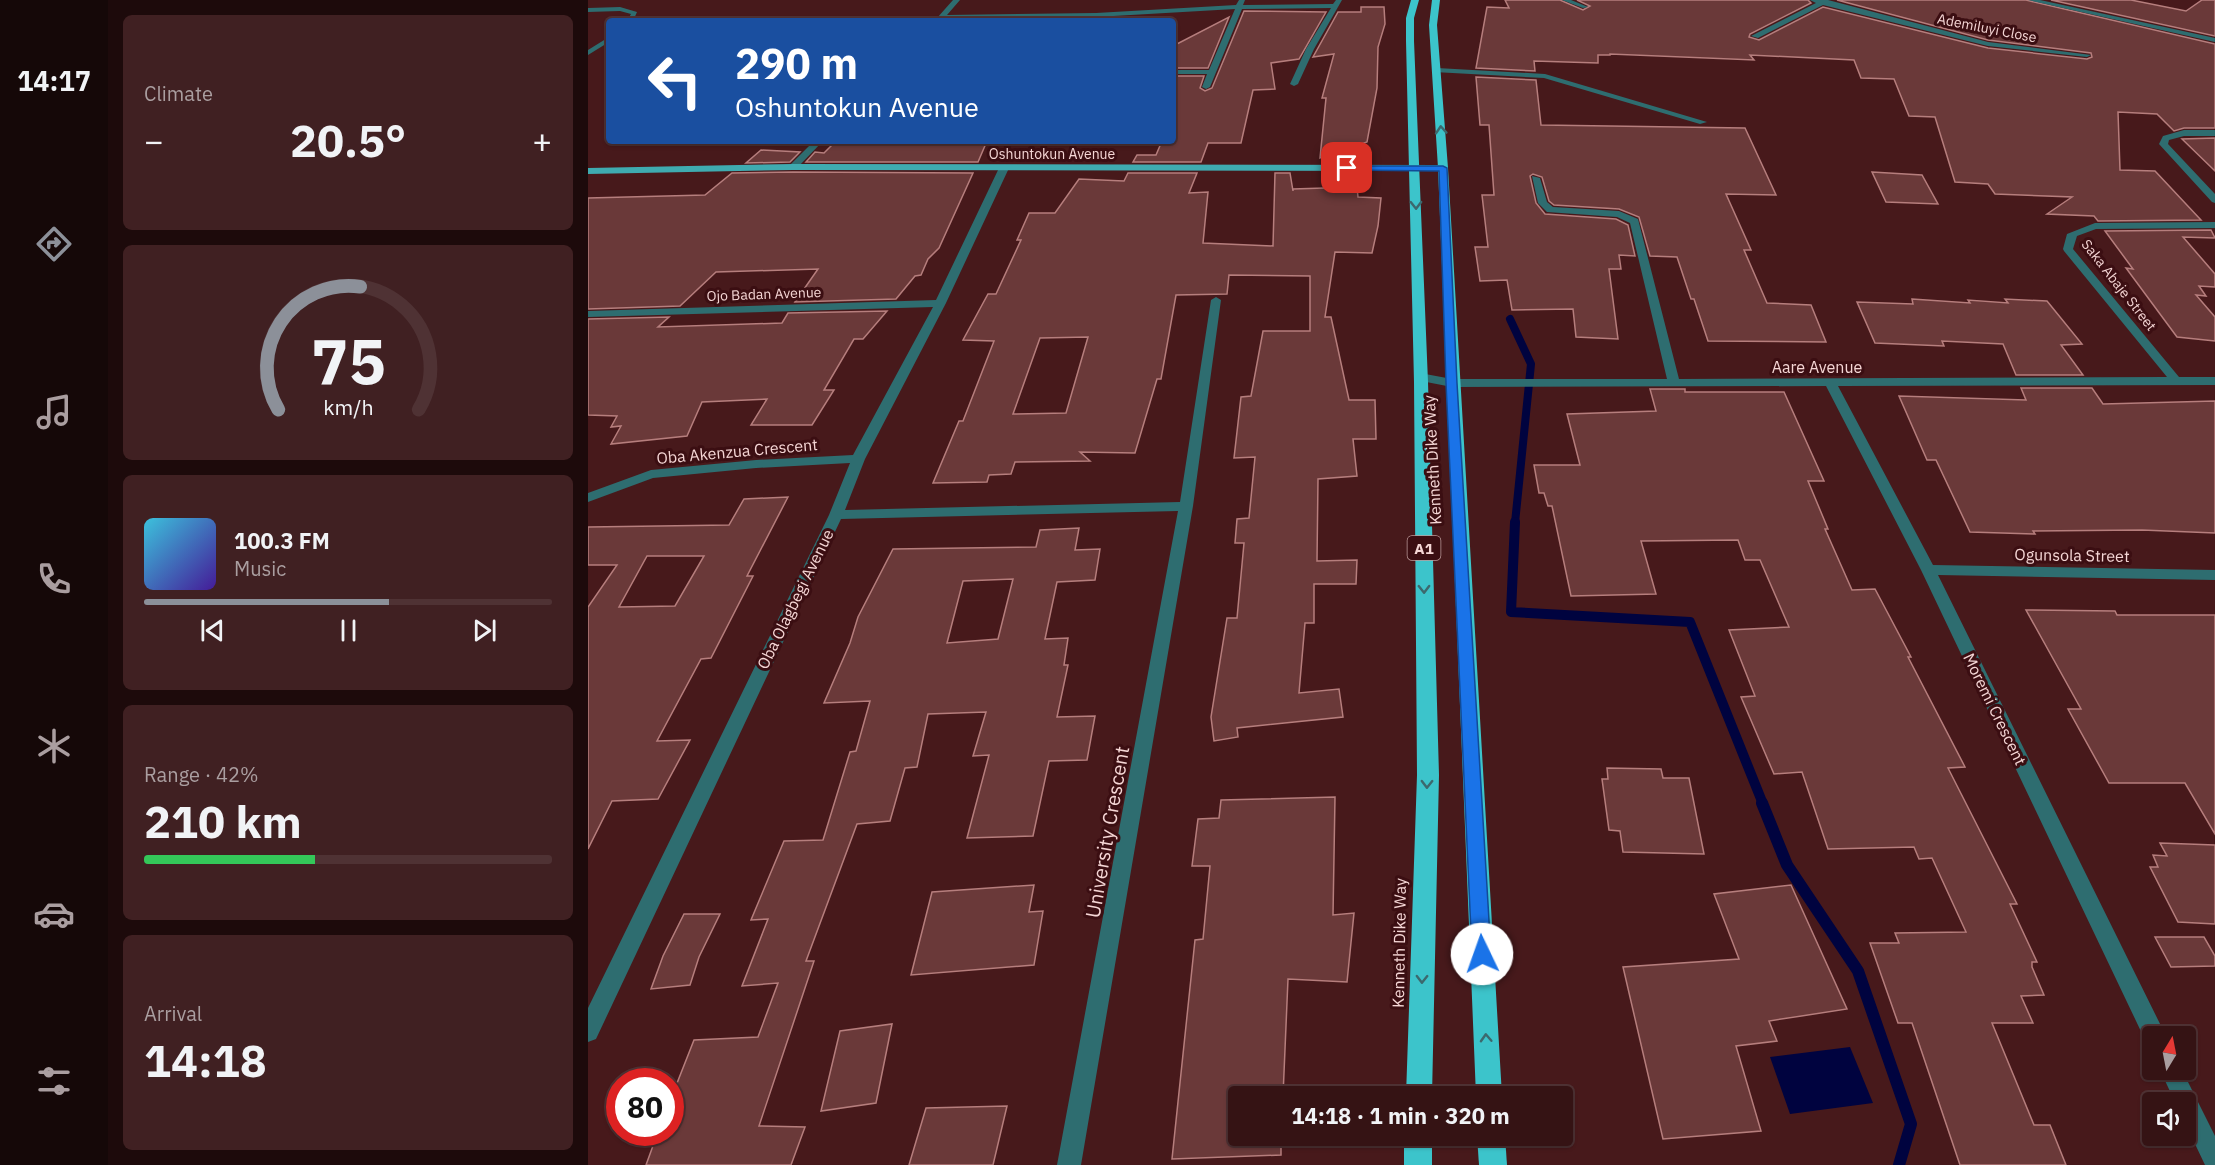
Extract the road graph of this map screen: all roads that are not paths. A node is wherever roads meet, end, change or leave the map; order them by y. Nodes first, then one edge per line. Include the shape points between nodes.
1 (957, 0) edge
2 (1415, 0) edge
3 (1436, 0) edge
4 (1565, 0) edge
5 (1813, 0) edge
6 (2031, 0) edge
7 (1825, 1) edge
8 (1242, 3) edge
9 (1337, 3) edge
10 (1585, 7) dead end
11 (588, 10) edge
12 (632, 18) edge
13 (940, 18) edge
14 (978, 18) edge
15 (1755, 36) dead end
16 (2215, 40) edge
17 (606, 41) edge
18 (588, 53) edge
19 (2087, 55) dead end
20 (1426, 68) junction
21 (1176, 72) edge
22 (1212, 72) junction
23 (1294, 84) dead end
24 (1206, 87) dead end
25 (1703, 122) dead end
26 (2215, 133) edge
27 (816, 144) edge
28 (793, 167) junction
29 (1004, 168) junction
30 (1415, 168) junction
31 (1443, 168) junction
32 (588, 171) edge
33 (1535, 178) dead end
34 (2215, 200) edge
35 (2215, 225) edge
36 (1216, 300) dead end
37 (940, 303) junction
38 (588, 314) edge
39 (1420, 377) junction
40 (2176, 381) junction
41 (2215, 381) edge
42 (1452, 383) junction
43 (1674, 383) junction
44 (1831, 383) junction
45 (858, 459) junction
46 (588, 498) edge
47 (1186, 506) junction
48 (836, 515) junction
49 (1928, 570) junction
50 (2215, 576) edge
51 (2150, 1026) edge
52 (588, 1031) edge
53 (2176, 1080) edge
54 (1419, 1086) edge
55 (1488, 1086) edge
56 (1418, 1146) edge
57 (1492, 1146) edge
58 (2215, 1161) edge
59 (1069, 1165) edge
60 (1418, 1165) edge
61 (1493, 1165) edge

1 - 13 street
2 - 20 highway, Kenneth Dike Way / A1 via 1410,18
3 - 20 highway, Kenneth Dike Way / A1
4 - 10 street
5 - 7 street, Ademiluyi Close
6 - 16 street
7 - 15 street
7 - 19 street, Ademiluyi Close via 1989,44
8 - 9 street
8 - 14 street via 1096,15
8 - 22 street
9 - 23 street
11 - 12 street via 620,9 634,13
17 - 18 street
20 - 25 street via 1545,76
20 - 30 highway, Kenneth Dike Way / A1
31 -> 20 highway, Kenneth Dike Way / A1
21 - 22 street
22 - 24 street
26 - 34 street via 2184,133 2166,138 2163,144
27 - 28 street
28 - 29 main road, Oshuntokun Avenue
28 - 32 main road, Oshuntokun Avenue
29 - 30 main road, Oshuntokun Avenue
29 - 37 street, Oba Olagbegi Avenue
30 - 31 main road, Oshuntokun Avenue
30 -> 39 highway, Kenneth Dike Way / A1
31 - 42 highway, Kenneth Dike Way / A1
33 - 43 street via 1543,203 1550,210 1620,214 1635,221
35 - 40 street, Saka Abaje Street via 2095,226 2072,234 2068,249
36 - 47 street, University Crescent
37 - 38 street, Ojo Badan Avenue
37 - 45 street, Oba Olagbegi Avenue
39 - 42 street, Aare Avenue
39 -> 54 highway, Kenneth Dike Way / A1 via 1428,775
40 - 41 street, Aare Avenue
40 - 44 street, Aare Avenue
42 - 43 street, Aare Avenue
55 -> 42 highway, Kenneth Dike Way / A1
43 - 44 street, Aare Avenue
44 - 49 street, Moremi Crescent
45 - 46 street, Oba Akenzua Crescent via 651,474
45 - 48 street, Oba Olagbegi Avenue
47 - 48 street
47 - 59 street, University Crescent
48 - 52 street, Oba Olagbegi Avenue
49 - 50 street, Ogunsola Street
49 - 51 street, Moremi Crescent
53 - 58 street
56 - 60 highway
57 - 61 highway

